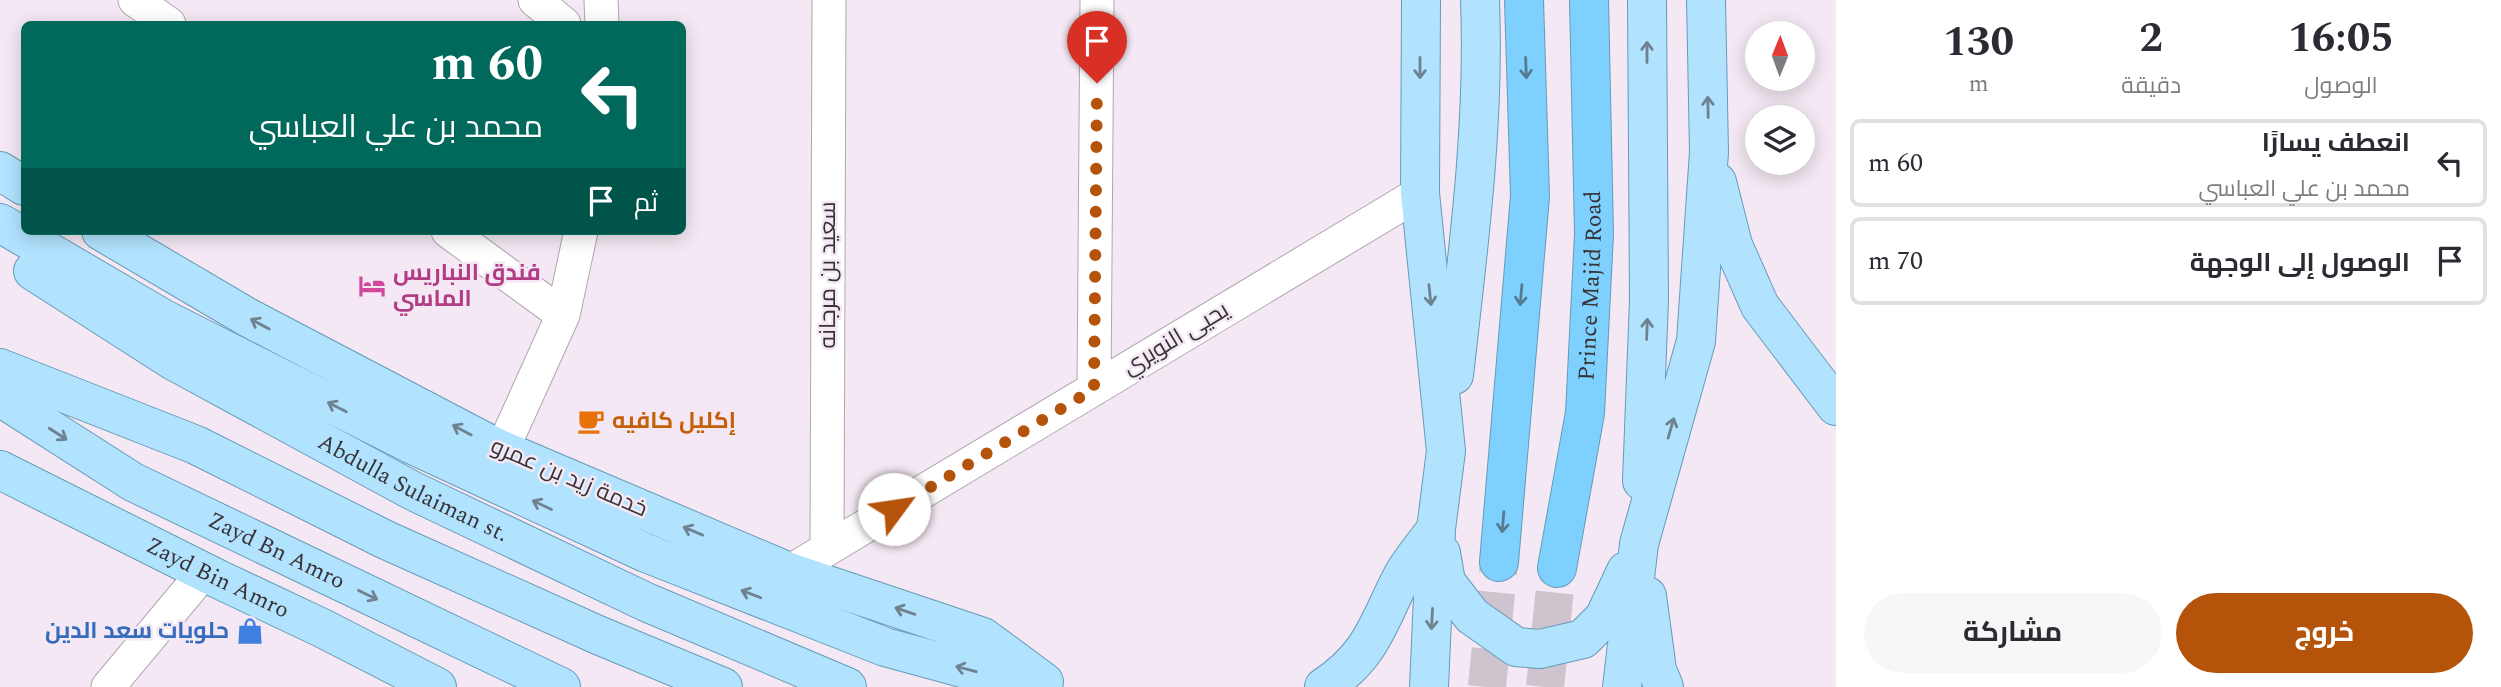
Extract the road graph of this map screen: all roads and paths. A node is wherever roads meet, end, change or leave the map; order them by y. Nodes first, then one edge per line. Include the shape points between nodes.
1 (135, 0) edge
2 (535, 0) edge
3 (601, 0) edge
4 (830, 0) edge
5 (1097, 0) edge
6 (1421, 0) edge
7 (1480, 0) edge
8 (1524, 0) edge
9 (1589, 0) edge
10 (1647, 0) edge
11 (1706, 0) edge
12 (165, 21) edge
13 (560, 21) edge
14 (602, 21) edge
15 (1709, 152) junction
16 (0, 171) edge
17 (21, 184) edge
18 (1420, 193) junction
19 (0, 223) edge
20 (108, 235) edge
21 (453, 235) edge
22 (580, 235) edge
23 (0, 247) edge
24 (562, 315) junction
25 (0, 368) edge
26 (1094, 389) junction
27 (0, 397) edge
28 (1836, 406) edge
29 (502, 450) junction
30 (1446, 451) junction
31 (0, 470) edge
32 (1436, 529) junction
33 (1639, 544) junction
34 (827, 550) junction
35 (1499, 562) tunnel mouth
36 (1557, 568) tunnel mouth
37 (204, 572) junction
38 (789, 572) junction
39 (422, 621) junction
40 (433, 685) edge
41 (108, 687) edge
42 (561, 687) edge
43 (723, 687) edge
44 (847, 687) edge
45 (1032, 687) edge
46 (1051, 687) edge
47 (1324, 687) edge
48 (1429, 687) edge
49 (1622, 687) edge
50 (1664, 687) edge

1 - 12 street
2 - 13 street
3 - 14 street
4 - 34 street, سعيد بن مرجانه
5 - 26 street
6 -> 18 main road
7 - 30 main road via 1474,193
8 -> 35 highway via 1530,196
9 - 36 highway, Prince Majid Road via 1594,233 1585,413
33 -> 10 main road via 1648,300
15 -> 11 main road
15 - 28 main road via 1733,245 1760,306
33 -> 15 main road via 1696,341
16 - 17 main road
18 - 26 street, يحيى النويري
18 -> 30 main road
45 -> 19 main road via 885,647 646,553 411,444 175,324
29 -> 20 main road, خدمة زيد بن عمرو via 247,317
21 - 24 street
22 - 24 street
23 - 44 main road, Abdulla Sulaiman st. via 172,360 413,491 646,602
24 - 29 street
25 - 43 main road via 196,445 386,540
26 - 34 street, يحيى النويري
27 -> 39 main road, Zayd Bn Amro via 133,482
38 -> 29 main road, خدمة زيد بن عمرو
30 - 32 main road
31 - 37 main road, Zayd Bin Amro
32 - 33 main road via 1446,582 1472,616 1516,647 1540,649 1583,639 1604,618
32 - 47 main road via 1405,572 1364,651
32 -> 48 main road
33 - 49 main road
33 - 50 main road via 1657,670
34 - 38 street, يحيى النويري
37 - 40 main road, Zayd Bin Amro
37 - 41 street
46 -> 38 main road, خدمة زيد بن عمرو via 983,637
39 - 40 main road
39 - 42 main road, Zayd Bn Amro

